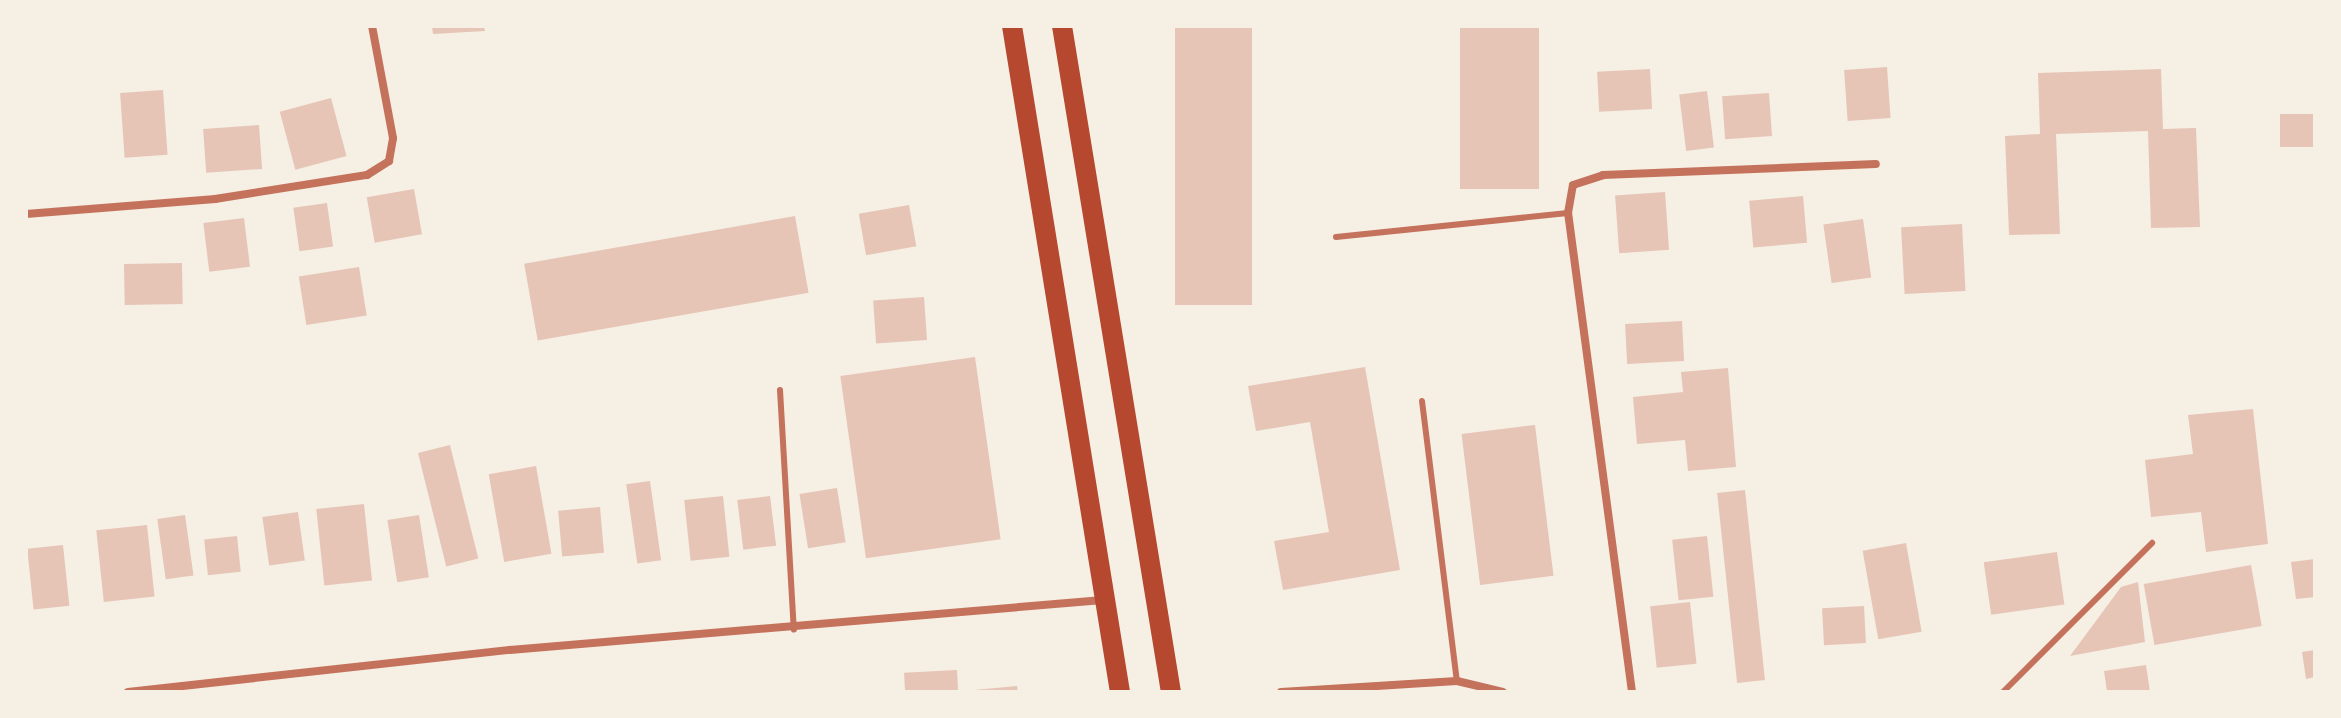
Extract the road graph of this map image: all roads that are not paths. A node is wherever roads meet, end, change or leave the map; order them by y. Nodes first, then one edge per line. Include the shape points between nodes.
1 (372, 26) edge
2 (1012, 26) edge
3 (1062, 26) edge
4 (1876, 164) dead end
5 (1568, 213) junction
6 (26, 214) edge
7 (1336, 237) dead end
8 (780, 390) dead end
9 (1422, 401) dead end
10 (2152, 543) dead end
11 (1104, 600) junction
12 (794, 630) junction
13 (1457, 681) junction
14 (128, 692) edge
15 (1120, 692) edge
16 (1171, 692) edge
17 (1281, 692) edge
18 (1503, 692) edge
19 (1632, 692) edge
20 (2003, 692) edge

1 - 6 street via 393,138 389,161 367,175 215,199
2 - 11 main road
3 - 16 main road
4 - 5 street via 1603,175 1573,185
5 - 7 lane
5 - 19 street
8 - 12 lane
9 - 13 lane
10 - 20 lane
11 - 12 street
11 - 15 main road
12 - 14 street via 510,650
13 - 17 street
13 - 18 street

